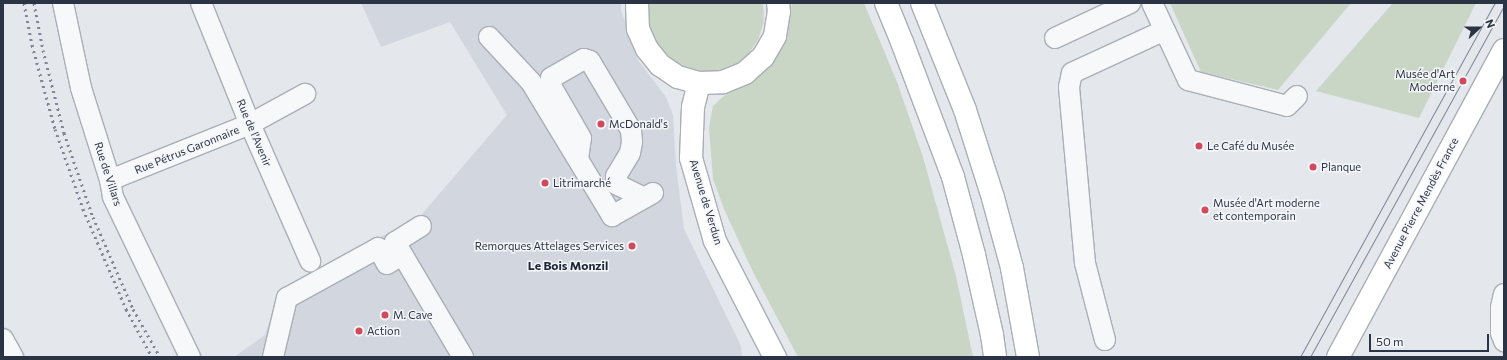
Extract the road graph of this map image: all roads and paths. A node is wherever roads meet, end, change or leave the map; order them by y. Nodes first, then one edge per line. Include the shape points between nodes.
1 (63, 3) edge
2 (201, 3) edge
3 (637, 3) edge
4 (778, 3) edge
5 (886, 3) edge
6 (922, 3) edge
7 (1130, 3) edge
8 (1152, 3) edge
9 (1165, 30) junction
10 (489, 37) dead end
11 (1055, 38) dead end
12 (1504, 50) edge
13 (699, 83) junction
14 (305, 94) dead end
15 (1297, 96) dead end
16 (250, 124) junction
17 (578, 159) junction
18 (110, 180) junction
19 (422, 226) dead end
20 (402, 255) junction
21 (310, 261) dead end
22 (1504, 294) edge
23 (3, 339) edge
24 (1105, 340) dead end
25 (1504, 341) edge
26 (772, 354) edge
27 (13, 357) edge
28 (190, 357) edge
29 (273, 357) edge
30 (463, 357) edge
31 (995, 357) edge
32 (1028, 357) edge
33 (1338, 357) edge

1 - 18 street, Rue de Villars via 81,88
2 - 16 street, Rue de l'Avenir
3 - 13 main road via 638,29 646,49 660,65 678,77
4 - 13 main road via 775,36 763,57 745,73 723,82
5 - 31 main road via 953,177 974,255
6 - 32 main road via 965,110 993,198 1012,268
7 - 11 street
8 - 9 street
9 - 15 street via 1188,80 1287,106
9 - 24 street via 1072,73 1069,87 1085,263
10 - 17 street via 531,82
12 - 33 main road, Avenue Pierre Mendès France
13 - 26 main road, Avenue de Verdun via 693,107 691,158 715,241
14 - 16 street, Rue Pétrus Garonnaire
16 - 18 street, Rue Pétrus Garonnaire
16 - 21 street, Rue de l'Avenir
17 - 17 street via 612,216 648,195 616,184 616,176 630,153 631,130 590,61 584,59 551,78 551,86 581,138
18 - 28 street, Rue de Villars via 113,197
19 - 20 street via 395,242
20 - 29 street via 387,264 378,248 287,298
20 - 30 street
22 - 25 street via 1501,307 1501,333
23 - 27 street

